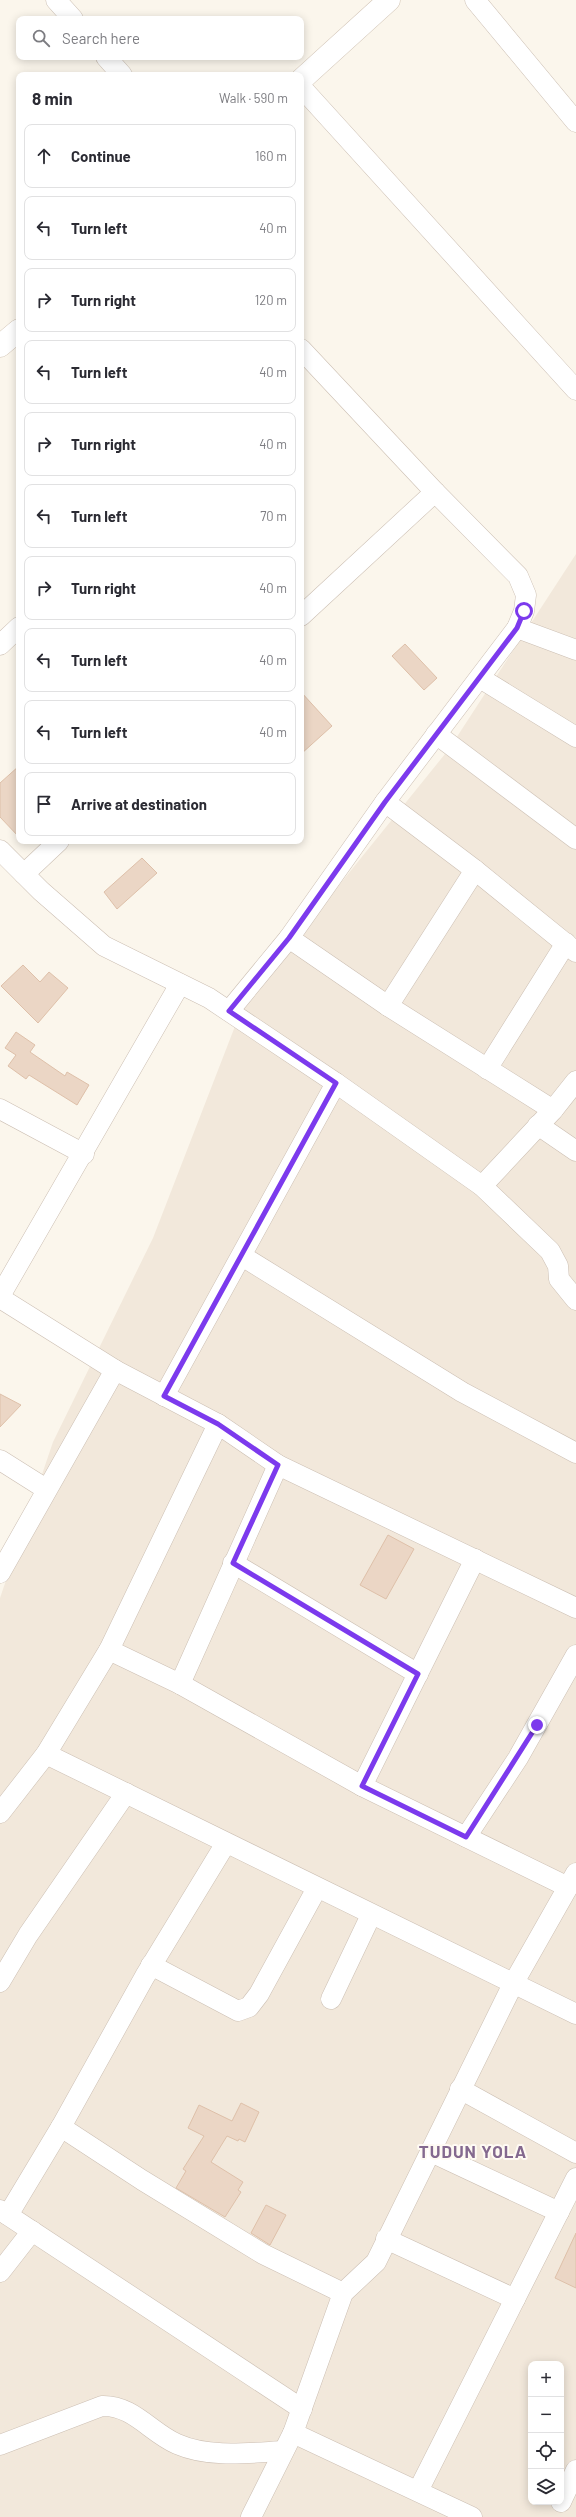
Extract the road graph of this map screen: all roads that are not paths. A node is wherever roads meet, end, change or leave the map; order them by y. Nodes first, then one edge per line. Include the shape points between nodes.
1 (56, 0) edge
2 (389, 0) edge
3 (475, 0) edge
4 (70, 16) edge
5 (109, 60) edge
6 (119, 72) edge
7 (304, 77) edge
8 (304, 90) edge
9 (576, 122) edge
10 (16, 333) edge
11 (0, 346) edge
12 (304, 357) edge
13 (576, 390) edge
14 (435, 492) junction
15 (304, 613) edge
16 (517, 628) junction
17 (16, 630) edge
18 (0, 645) edge
19 (576, 650) edge
20 (480, 678) junction
21 (436, 734) junction
22 (576, 737) edge
23 (385, 802) junction
24 (576, 839) edge
25 (56, 844) edge
26 (0, 850) edge
27 (475, 870) junction
28 (24, 874) junction
29 (289, 938) junction
30 (571, 947) edge
31 (180, 984) junction
32 (388, 1006) junction
33 (229, 1011) junction
34 (487, 1069) junction
35 (576, 1081) edge
36 (336, 1083) junction
37 (0, 1108) edge
38 (553, 1110) junction
39 (538, 1125) junction
40 (576, 1151) edge
41 (84, 1154) junction
42 (482, 1186) junction
43 (242, 1256) junction
44 (0, 1297) edge
45 (576, 1300) edge
46 (115, 1370) junction
47 (164, 1396) junction
48 (218, 1424) junction
49 (576, 1453) edge
50 (0, 1460) edge
51 (278, 1465) junction
52 (46, 1489) junction
53 (475, 1560) junction
54 (233, 1563) junction
55 (0, 1573) edge
56 (576, 1608) edge
57 (109, 1650) junction
58 (576, 1655) edge
59 (418, 1674) junction
60 (180, 1684) junction
61 (46, 1754) junction
62 (362, 1786) junction
63 (126, 1793) junction
64 (0, 1812) edge
65 (466, 1837) junction
66 (226, 1843) junction
67 (572, 1880) edge
68 (316, 1888) junction
69 (371, 1915) junction
70 (151, 1966) junction
71 (0, 1982) edge
72 (513, 1984) junction
73 (331, 1999) dead end
74 (576, 2014) edge
75 (460, 2089) junction
76 (61, 2127) junction
77 (431, 2152) junction
78 (576, 2153) edge
79 (576, 2178) edge
80 (4, 2212) edge
81 (559, 2212) junction
82 (32, 2230) junction
83 (386, 2239) junction
84 (0, 2272) edge
85 (342, 2293) junction
86 (515, 2299) junction
87 (302, 2409) junction
88 (293, 2432) junction
89 (0, 2445) edge
90 (282, 2451) junction
91 (576, 2470) edge
92 (418, 2491) junction
93 (564, 2496) edge
94 (560, 2505) edge
95 (251, 2517) edge
96 (472, 2517) edge
97 (554, 2517) edge

1 - 4 street
2 - 7 street
3 - 9 street
5 - 6 street
8 - 13 street
10 - 11 street
12 - 14 street
14 - 15 street
14 - 16 street via 518,576 526,596 524,611
16 - 19 street
16 - 20 street
17 - 18 street
20 - 21 street
20 - 22 street
21 - 23 street
21 - 24 street
23 - 27 street
23 - 29 street
25 - 28 street
26 - 28 street
27 - 30 street
27 - 32 street
28 - 31 street via 104,946
29 - 32 street
29 - 33 street
30 - 34 street
31 - 33 street
31 - 41 street
32 - 34 street
33 - 36 street
34 - 38 street
35 - 38 street
36 - 42 street
36 - 43 street
37 - 41 street
38 - 39 street
39 - 40 street
39 - 42 street
41 - 44 street
42 - 45 street via 550,1251 558,1266 559,1279
43 - 47 street
43 - 49 street via 462,1392
44 - 46 street
46 - 47 street
46 - 52 street
47 - 48 street
48 - 51 street
48 - 57 street
50 - 52 street
51 - 53 street
51 - 54 street
52 - 55 street
53 - 56 street
53 - 59 street
54 - 59 street
54 - 60 street
57 - 60 street
57 - 61 street
58 - 65 street via 518,1758
59 - 62 street
60 - 62 street
61 - 63 street
61 - 64 street
62 - 65 street
63 - 66 street
63 - 71 street via 28,1935
65 - 67 street
66 - 68 street
66 - 70 street
67 - 72 street
68 - 69 street
68 - 70 street via 259,1994 249,2007 238,2012
69 - 72 street
69 - 73 street
70 - 76 street
72 - 74 street
72 - 75 street
75 - 77 street
75 - 78 street
76 - 80 street
76 - 85 street via 263,2254
77 - 81 street
77 - 83 street
79 - 81 street
80 - 82 street
81 - 86 street
82 - 84 street
82 - 87 street
83 - 85 street via 376,2262
83 - 86 street
85 - 87 street
86 - 92 street
87 - 88 street
88 - 90 street
88 - 92 street
89 - 90 street via 102,2406 114,2406 132,2414 175,2444 191,2450 236,2454
90 - 95 street
91 - 93 street
92 - 96 street
94 - 97 street

